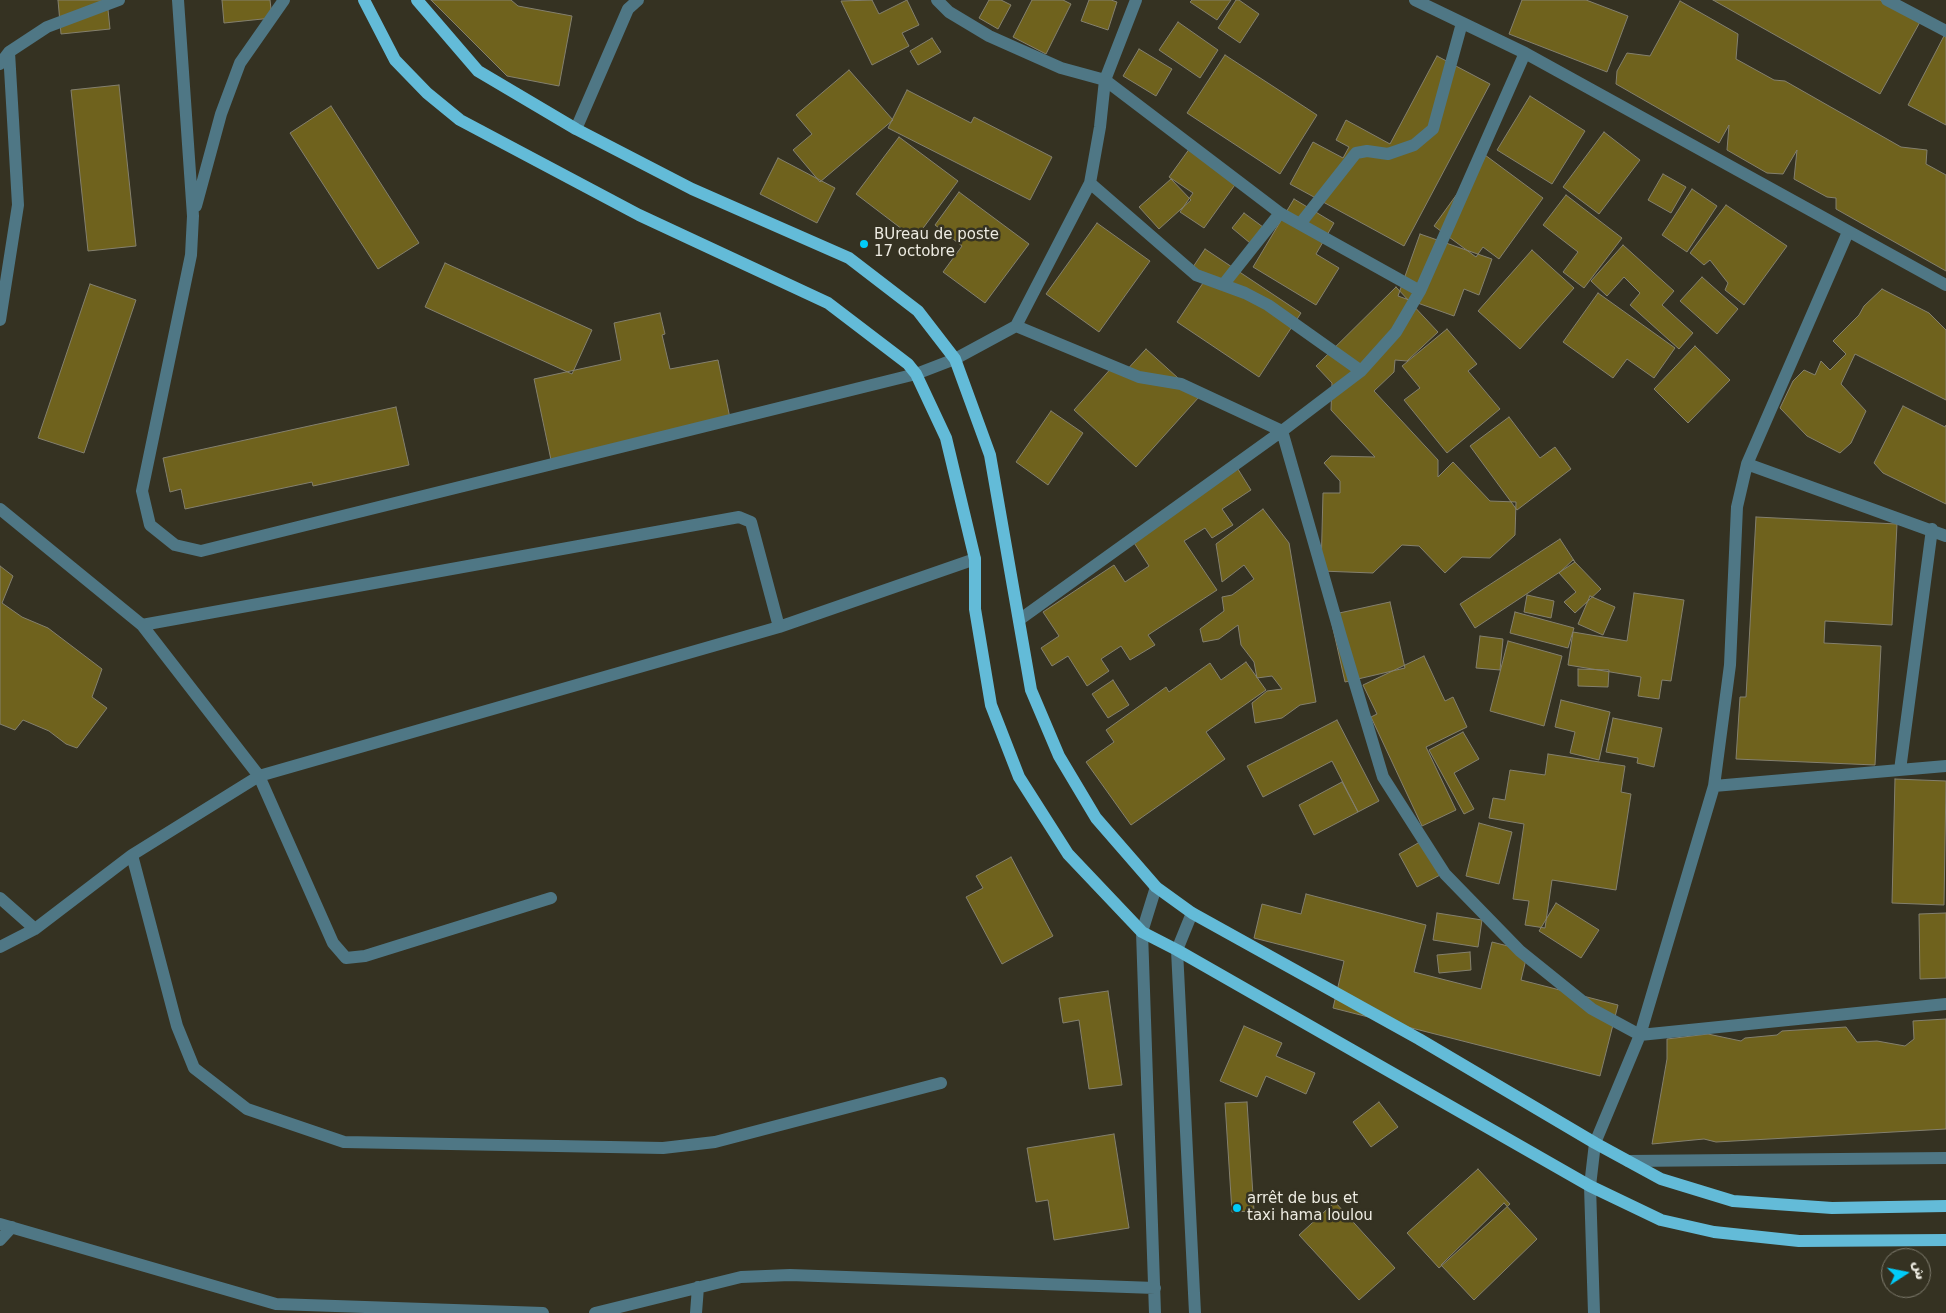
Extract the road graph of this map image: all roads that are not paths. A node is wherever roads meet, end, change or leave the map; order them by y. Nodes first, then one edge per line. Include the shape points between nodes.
1 (119, 0) edge
2 (178, 0) edge
3 (284, 0) edge
4 (364, 0) edge
5 (417, 0) edge
6 (638, 0) edge
7 (937, 0) edge
8 (1136, 0) edge
9 (1416, 0) edge
10 (1887, 0) edge
11 (1462, 23) junction
12 (1946, 31) edge
13 (9, 52) junction
14 (1525, 53) junction
15 (0, 64) edge
16 (1105, 80) junction
17 (576, 129) junction
18 (1090, 183) junction
19 (1280, 213) junction
20 (193, 216) junction
21 (1300, 224) junction
22 (1848, 232) junction
23 (1223, 285) junction
24 (1946, 285) edge
25 (1420, 291) junction
26 (0, 320) edge
27 (1016, 326) junction
28 (955, 359) junction
29 (1361, 371) junction
30 (916, 374) junction
31 (1282, 431) junction
32 (1747, 464) junction
33 (0, 509) edge
34 (1932, 529) junction
35 (1946, 536) edge
36 (975, 559) junction
37 (1019, 620) junction
38 (142, 625) junction
39 (779, 627) junction
40 (1946, 766) edge
41 (1900, 770) junction
42 (259, 776) junction
43 (1714, 786) junction
44 (132, 854) junction
45 (1156, 887) junction
46 (0, 898) edge
47 (551, 898) dead end
48 (1192, 913) junction
49 (35, 930) junction
50 (1142, 932) junction
51 (0, 947) edge
52 (1177, 950) junction
53 (1946, 1004) edge
54 (1640, 1035) junction
55 (941, 1083) dead end
56 (1595, 1143) junction
57 (1946, 1158) edge
58 (1628, 1161) junction
59 (1590, 1186) junction
60 (1946, 1206) edge
61 (6, 1226) edge
62 (0, 1240) edge
63 (1946, 1240) edge
64 (698, 1288) junction
65 (1155, 1288) junction
66 (543, 1313) edge
67 (595, 1313) edge
68 (696, 1313) edge
69 (1155, 1313) edge
70 (1195, 1313) edge
71 (1594, 1313) edge

1 - 13 street via 47,27
2 - 20 street
3 - 20 street via 240,63 221,114
4 - 30 main road via 395,60 427,93 460,120 639,216 828,303 908,364
5 - 17 main road via 478,71
6 - 17 street via 628,9
7 - 16 street via 949,12 988,36 1061,68
8 - 16 street
9 - 11 street
10 - 12 street
11 - 14 street
11 - 21 street via 1433,129 1414,146 1388,154 1356,153
13 - 15 street
13 - 26 street via 18,205
14 - 22 street
14 - 25 street
16 - 18 street
16 - 19 street
17 - 28 main road via 692,189 849,258 918,311
18 - 23 street via 1196,275
18 - 27 street
19 - 21 street
19 - 23 street
20 - 30 street via 191,255 142,491 150,525 175,545 200,551
21 - 25 street
22 - 24 street
22 - 32 street
23 - 29 street via 1268,305
25 - 29 street via 1396,332
27 - 28 street
27 - 31 street via 1139,377 1181,384
28 - 30 street
28 - 37 main road via 990,455
29 - 31 street
30 - 36 main road via 946,438
31 - 37 street
31 - 54 street via 1383,777 1446,874 1520,951 1592,1009
32 - 34 street
32 - 43 street via 1737,507 1730,665
33 - 38 street
34 - 35 street
34 - 41 street
36 - 39 street
36 - 50 main road via 975,609 991,705 1019,777 1068,854
37 - 45 main road via 1031,690 1059,756 1096,818
38 - 39 street via 739,517 751,522
38 - 42 street
39 - 42 street
40 - 41 street
41 - 43 street
42 - 44 street
42 - 47 street via 333,943 346,958 364,956
43 - 54 street
44 - 49 street
44 - 55 street via 177,1026 194,1068 247,1109 344,1142 663,1148 715,1142
45 - 48 main road
45 - 50 street
46 - 49 street
48 - 52 street
48 - 56 main road via 1420,1039
49 - 51 street
50 - 52 main road
50 - 65 street
52 - 59 main road
52 - 70 street
53 - 54 street
54 - 56 street
56 - 58 main road
56 - 59 street
57 - 58 street
58 - 60 main road via 1661,1179 1733,1201 1832,1208
59 - 63 main road via 1661,1220 1714,1232 1799,1240
59 - 71 street
61 - 62 street
61 - 66 street via 276,1304
64 - 65 street via 741,1277 790,1275
64 - 67 street
64 - 68 street
65 - 69 street

